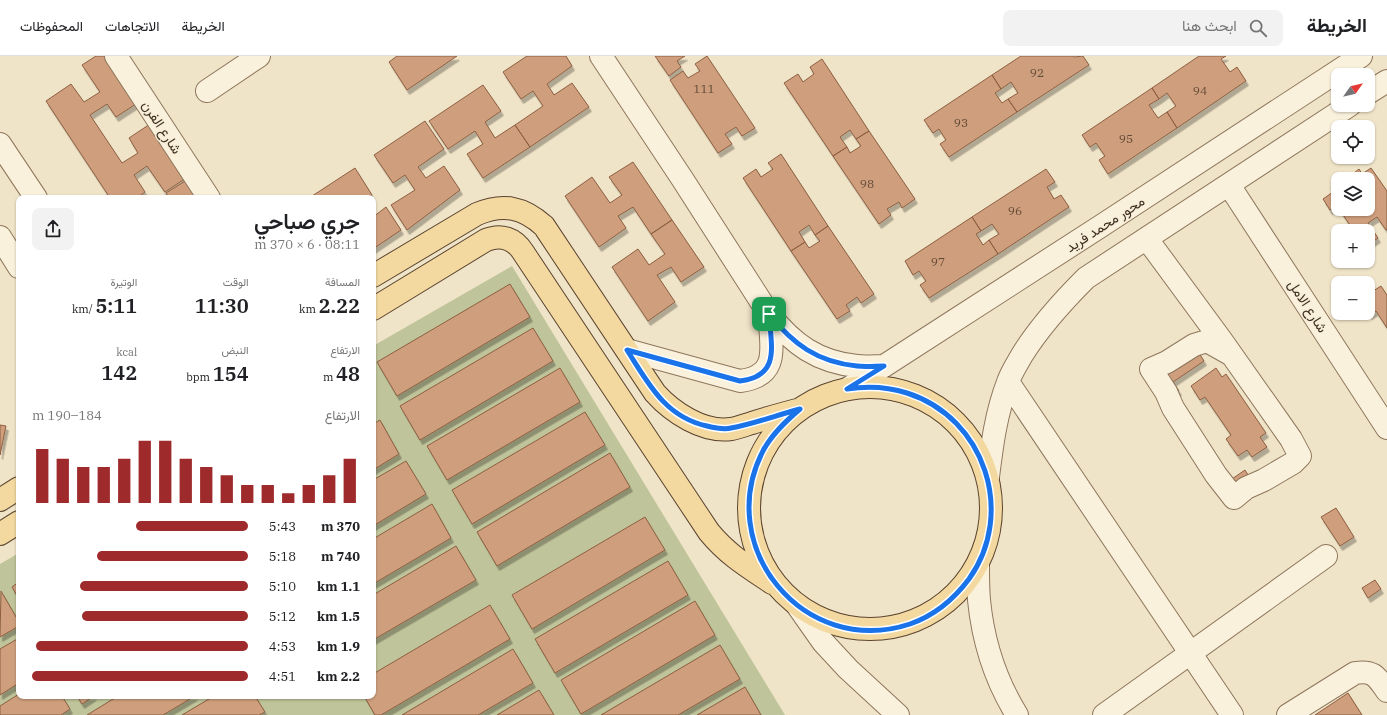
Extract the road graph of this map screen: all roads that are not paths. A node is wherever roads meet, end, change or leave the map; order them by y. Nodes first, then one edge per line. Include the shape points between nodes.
1 (116, 56) edge
2 (260, 56) edge
3 (601, 56) edge
4 (1361, 56) edge
5 (1387, 81) edge
6 (1375, 89) edge
7 (207, 91) dead end
8 (1339, 112) edge
9 (0, 144) edge
10 (1229, 185) junction
11 (34, 195) edge
12 (207, 195) edge
13 (0, 237) edge
14 (1147, 239) junction
15 (16, 262) edge
16 (376, 274) edge
17 (376, 307) edge
18 (769, 314) junction
19 (627, 350) junction
20 (1230, 354) junction
21 (884, 366) junction
22 (1008, 382) junction
23 (847, 389) junction
24 (1381, 405) edge
25 (800, 409) junction
26 (1387, 428) edge
27 (988, 477) junction
28 (16, 490) edge
29 (0, 500) edge
30 (16, 524) edge
31 (0, 534) edge
32 (1326, 556) dead end
33 (978, 566) junction
34 (778, 587) junction
35 (797, 605) junction
36 (1190, 653) junction
37 (1387, 691) edge
38 (898, 715) edge
39 (1017, 715) edge
40 (1104, 715) edge
41 (1232, 715) edge
42 (1288, 715) edge

1 - 12 street, شارع الفرن
2 - 7 street
3 - 18 street
4 - 21 street, محور محمد فريد
5 - 6 street
8 - 10 street
9 - 11 street
10 - 14 street
10 - 24 street, شارع الامل
13 - 15 street
14 - 20 street
14 - 22 street via 1086,278 1067,297 1032,339
16 - 19 main road via 476,214 494,208 515,209 536,218 544,226
17 - 34 main road via 486,240 500,237 514,241 709,532 732,556
18 - 19 street via 772,356 768,367 761,375 751,380 740,381
18 - 21 street via 782,331 798,345 817,355 857,366
19 - 25 main road via 664,403 676,413 702,425 730,429
20 - 20 street via 1291,439 1300,456 1293,463 1246,488 1234,498 1216,475 1151,369 1194,345 1207,341
21 - 23 street, محور محمد فريد
22 - 27 street via 994,430
22 - 36 street
23 - 25 main road via 823,396
23 - 27 main road via 884,388 908,393 930,403 950,417 966,434 979,455
24 - 26 street, شارع الامل
25 - 34 main road via 780,427 764,448 753,477 749,506 752,537 763,565
27 - 33 main road via 992,500 991,523
28 - 29 main road
30 - 31 main road
32 - 36 street
33 - 35 main road via 960,591 938,610 910,624 881,630 851,629 822,620
33 - 39 street via 979,601 984,635 994,668
34 - 35 main road
35 - 38 street via 823,642
36 - 40 street
36 - 41 street
37 - 42 street via 1372,673 1355,673

